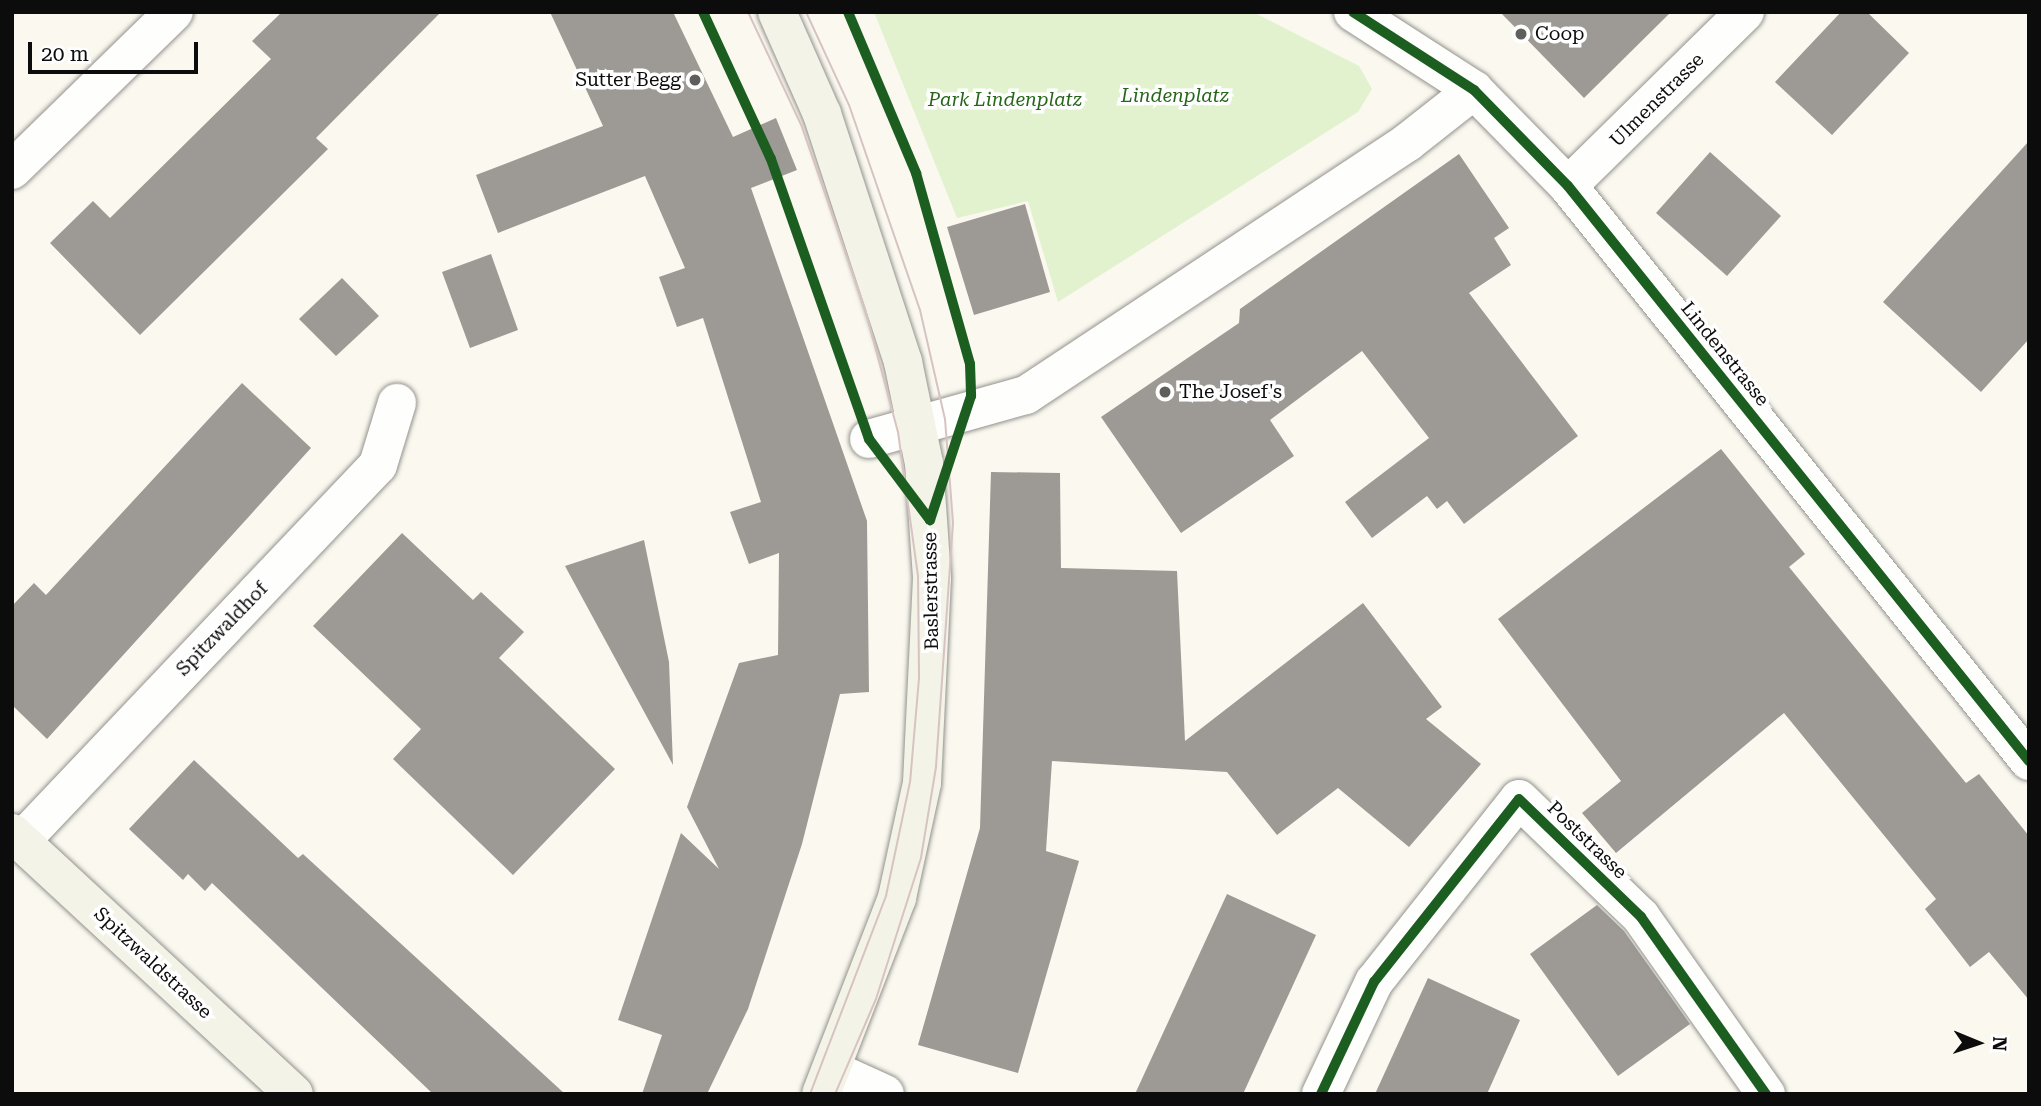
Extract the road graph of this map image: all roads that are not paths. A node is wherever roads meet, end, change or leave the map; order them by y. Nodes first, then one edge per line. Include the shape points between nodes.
1 (174, 12) edge
2 (776, 12) edge
3 (1353, 12) edge
4 (1745, 12) edge
5 (1474, 90) junction
6 (12, 170) edge
7 (1568, 186) junction
8 (397, 403) dead end
9 (919, 426) junction
10 (869, 439) dead end
11 (2029, 761) edge
12 (17, 837) edge
13 (827, 1082) edge
14 (294, 1094) edge
15 (885, 1094) edge
16 (1321, 1094) edge
17 (1766, 1094) edge

1 - 6 street
2 - 9 main road, Baslerstrasse via 860,219
3 - 5 street, Lindenstrasse
4 - 7 street, Ulmenstrasse
5 - 7 street, Lindenstrasse
5 - 9 street via 1408,142 1026,395
7 - 11 street, Lindenstrasse
8 - 12 street, Spitzwaldhof via 378,465
9 - 10 street
9 - 13 main road, Baslerstrasse via 932,578 922,783 897,898
12 - 14 main road, Spitzwaldstrasse
13 - 15 street
16 - 17 street, Poststrasse via 1374,982 1519,799 1641,917

